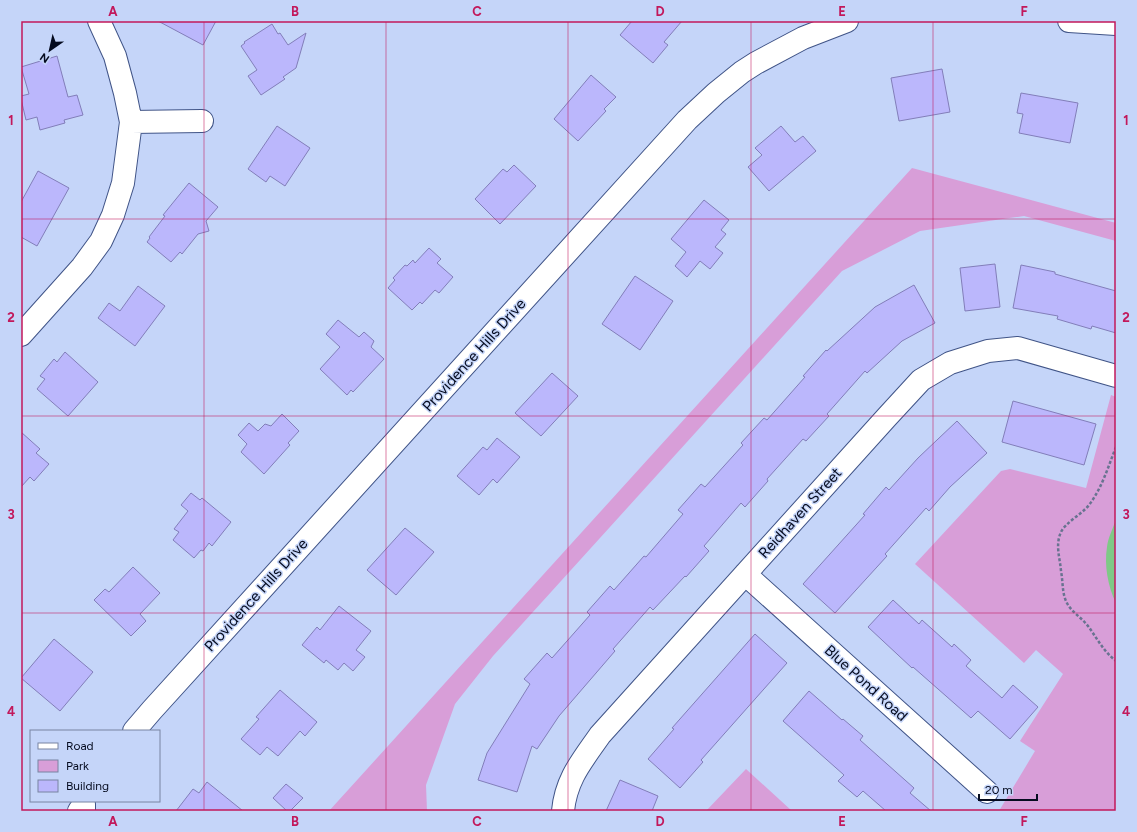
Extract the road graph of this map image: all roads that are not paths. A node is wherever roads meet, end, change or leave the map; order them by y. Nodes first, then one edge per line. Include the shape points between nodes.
1 (99, 21) edge
2 (847, 21) edge
3 (1069, 21) edge
4 (1116, 24) edge
5 (202, 121) dead end
6 (131, 122) junction
7 (21, 336) edge
8 (1116, 376) edge
9 (746, 574) junction
10 (135, 730) edge
11 (987, 792) dead end
12 (563, 811) edge

1 - 6 street via 115,56
2 - 10 street, Providence Hills Drive via 802,38 756,63 716,93 687,120
3 - 4 street
5 - 6 street
6 - 7 street via 123,183 101,241 82,267
8 - 9 street, Reidhaven Street via 1018,348 988,351 950,363 921,380
9 - 11 street, Blue Pond Road
9 - 12 street, Reidhaven Street via 600,735 575,771 564,797

